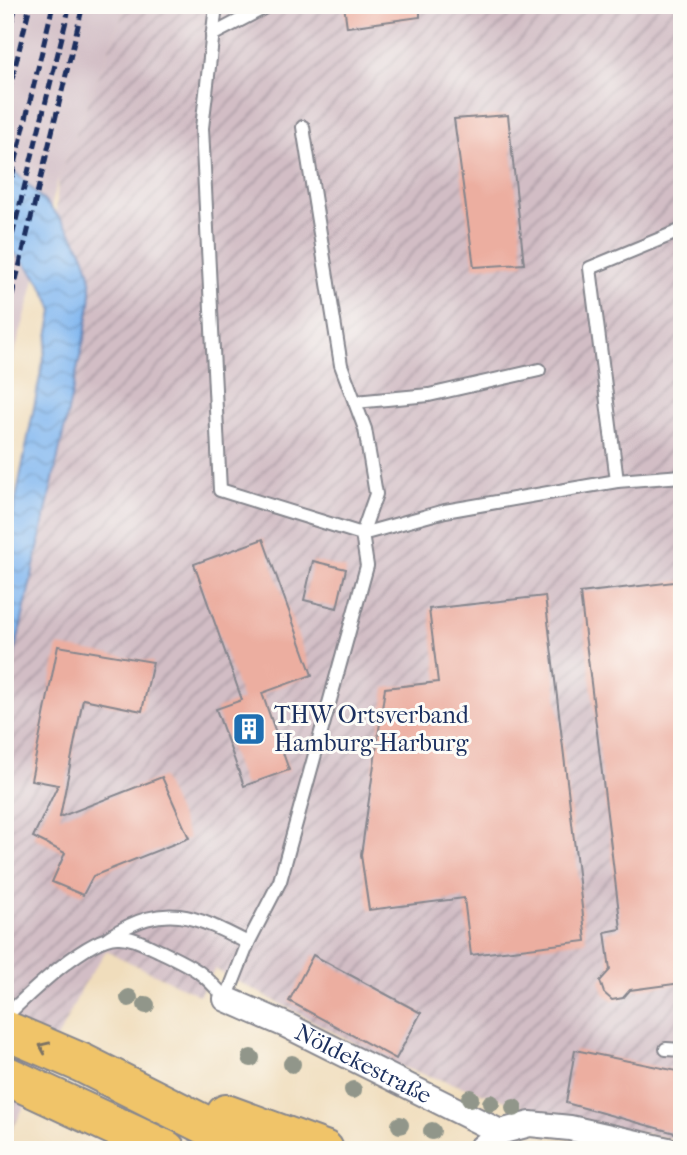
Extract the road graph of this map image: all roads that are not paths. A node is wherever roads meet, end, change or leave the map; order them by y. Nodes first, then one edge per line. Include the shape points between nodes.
1 (216, 5) edge
2 (270, 5) edge
3 (212, 35) junction
4 (303, 127) dead end
5 (682, 230) edge
6 (538, 370) dead end
7 (355, 402) junction
8 (682, 476) edge
9 (617, 481) junction
10 (362, 534) junction
11 (107, 938) junction
12 (248, 943) junction
13 (226, 999) junction
14 (5, 1017) edge
15 (5, 1030) edge
16 (666, 1049) dead end
17 (682, 1050) edge
18 (82, 1063) junction
19 (5, 1075) edge
20 (58, 1098) junction
21 (500, 1132) junction
22 (133, 1150) edge
23 (166, 1150) edge
24 (255, 1150) edge
25 (324, 1150) edge
26 (479, 1150) edge
27 (668, 1150) edge

1 - 3 lane
2 - 3 lane
3 - 10 lane via 202,128 220,490
4 - 7 lane via 341,365
5 - 9 lane via 590,268
6 - 7 lane via 429,396
7 - 10 lane via 365,429 376,494
8 - 9 lane
9 - 10 lane via 445,511
10 - 12 lane via 368,566 281,881
11 - 12 lane via 131,923 171,914 194,917
11 - 13 lane via 139,941 202,972
11 - 14 lane via 37,986
12 - 13 lane
13 - 21 street, Nöldekestraße
18 -> 15 highway
16 - 17 lane
18 - 24 highway
18 - 25 highway
19 - 20 highway
20 - 22 highway
20 - 23 highway
21 - 26 street
21 - 27 street via 530,1124 570,1128

